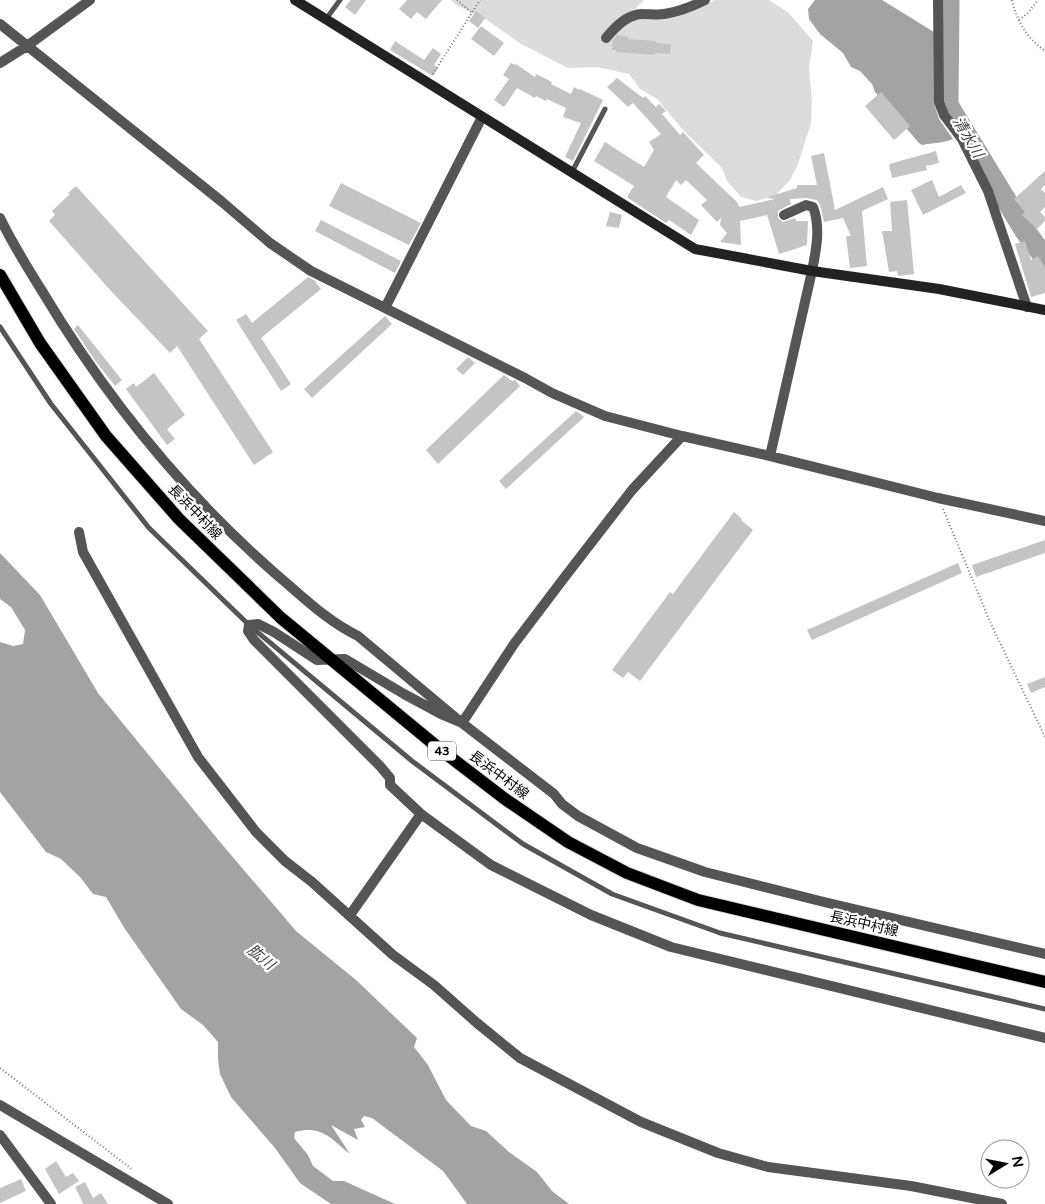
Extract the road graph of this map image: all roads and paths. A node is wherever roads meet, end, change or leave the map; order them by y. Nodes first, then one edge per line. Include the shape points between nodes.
1 (90, 0) edge
2 (295, 0) edge
3 (340, 0) edge
4 (457, 0) edge
5 (480, 0) edge
6 (705, 0) edge
7 (938, 0) edge
8 (1012, 0) edge
9 (1038, 0) edge
10 (472, 12) junction
11 (326, 19) junction
12 (1019, 20) junction
13 (0, 24) edge
14 (606, 38) dead end
15 (27, 46) junction
16 (1045, 51) edge
17 (0, 63) edge
18 (427, 83) junction
19 (605, 109) dead end
20 (482, 117) junction
21 (572, 172) junction
22 (784, 215) dead end
23 (0, 218) edge
24 (812, 272) junction
25 (0, 275) edge
26 (1026, 306) junction
27 (385, 308) junction
28 (1045, 310) edge
29 (0, 327) edge
30 (682, 436) junction
31 (770, 456) junction
32 (938, 498) junction
33 (1045, 521) edge
34 (79, 532) dead end
35 (249, 624) junction
36 (332, 660) junction
37 (462, 723) junction
38 (1045, 737) edge
39 (422, 814) junction
40 (350, 915) junction
41 (1045, 954) edge
42 (1045, 982) edge
43 (1045, 1009) edge
44 (1045, 1038) edge
45 (0, 1068) edge
46 (0, 1105) edge
47 (0, 1135) edge
48 (138, 1174) dead end
49 (51, 1204) edge
50 (168, 1204) edge
51 (1002, 1204) edge

1 - 15 street
2 - 11 street
3 - 11 lane
4 - 10 path
5 - 10 path
6 - 14 street via 667,14 634,15 616,25
7 - 26 street via 939,102 988,191
8 - 12 path
9 - 12 path
10 - 18 path
11 - 18 street
12 - 16 path via 1034,43
13 - 15 street
15 - 17 street
15 - 27 street via 270,242 311,271
18 - 20 street
19 - 21 lane
20 - 21 street
20 - 27 street
21 - 24 street via 695,249
22 - 24 street via 806,205 813,207 817,216 817,232
23 - 37 street via 66,331 110,394 203,503 255,556 307,601 338,626 358,636
24 - 26 street via 939,289
24 - 31 street
25 - 36 main road, 長浜中村線 / 43 via 40,343 106,436 179,519 281,618
26 - 28 street
27 - 30 street via 581,406 605,416
29 - 35 lane via 51,404 149,528
30 - 31 street
30 - 37 street via 632,490 564,578 514,644
31 - 32 street
32 - 33 street
32 - 38 path via 991,624
34 - 40 street via 83,552 198,757 256,832 285,861
35 - 36 street via 258,624 274,632 317,660
35 - 39 street via 248,631 254,640 380,766 390,778 390,785
35 - 43 lane via 412,762 523,844 612,894 720,933
36 - 37 street via 345,659 412,699
36 - 42 main road, 長浜中村線 / 43 via 505,799 568,842 627,872 698,900
37 - 41 street via 578,816 637,848 705,872
39 - 40 street
39 - 44 street via 491,865 591,915 672,947
40 - 51 street via 393,955 434,985 520,1058 641,1122 718,1153 768,1167 911,1186
45 - 48 path
46 - 50 street
47 - 49 street

